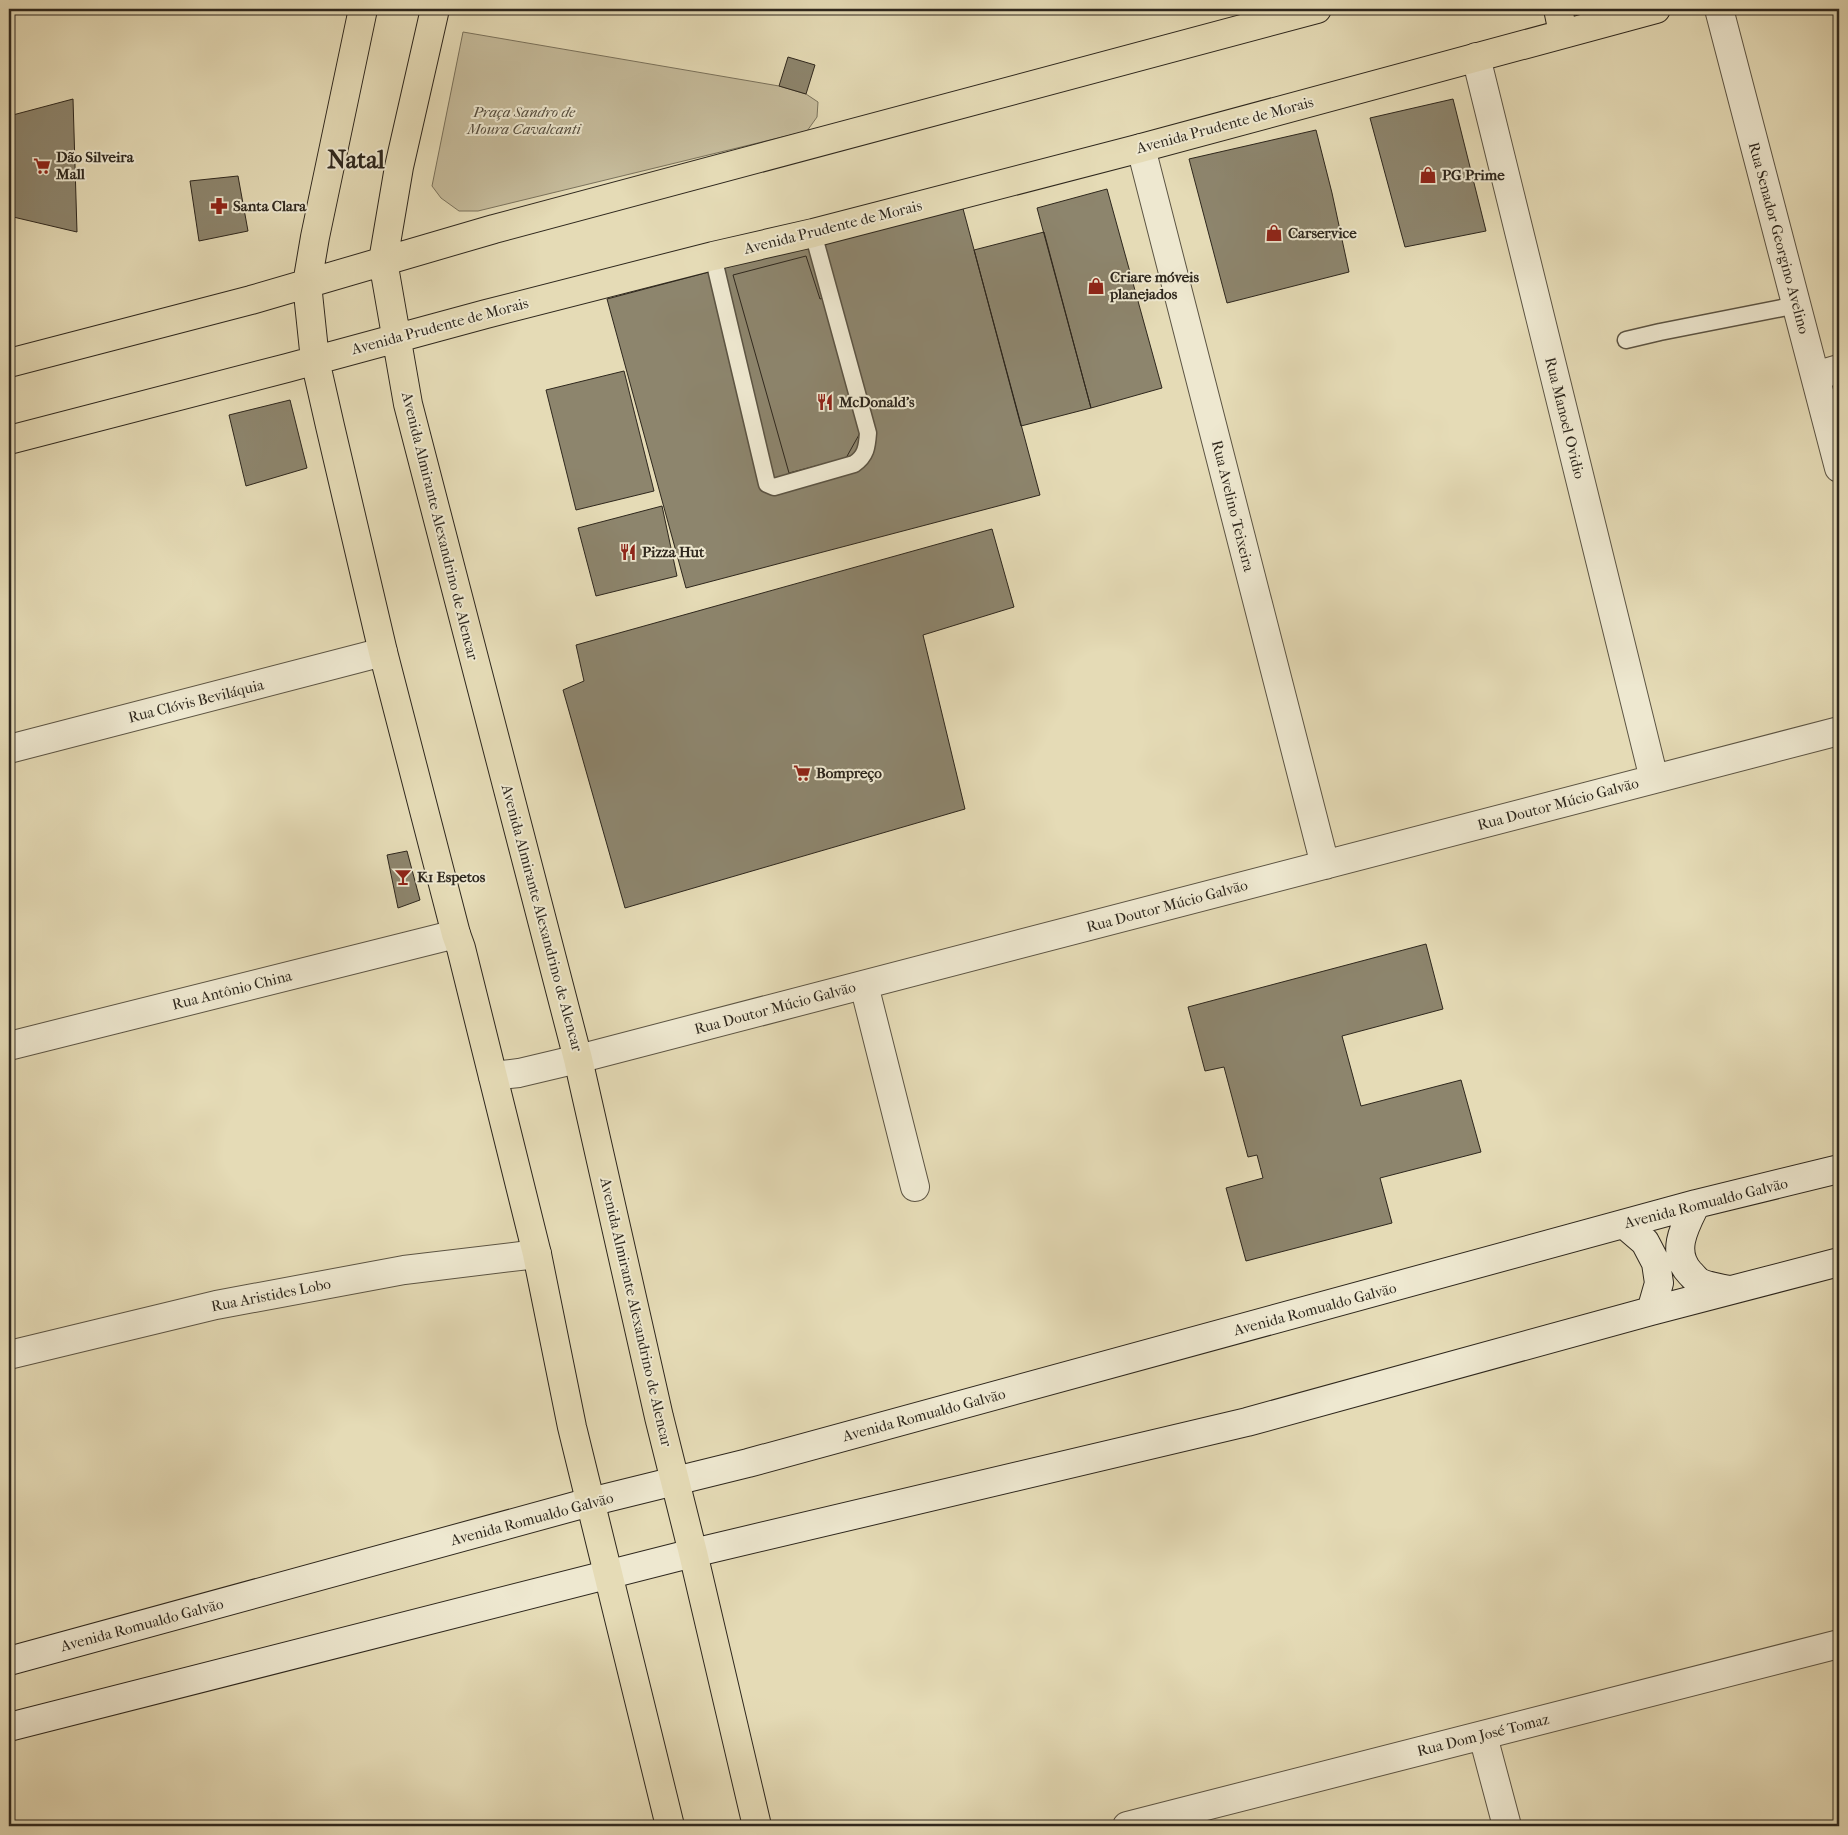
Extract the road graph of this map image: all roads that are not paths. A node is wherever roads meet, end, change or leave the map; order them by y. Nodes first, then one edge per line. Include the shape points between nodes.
1 (363, 9) edge
2 (435, 9) edge
3 (1317, 9) edge
4 (1656, 9) edge
5 (1718, 9) edge
6 (1560, 21) edge
7 (1476, 56) junction
8 (1141, 148) junction
9 (813, 233) junction
10 (713, 256) junction
11 (383, 261) junction
12 (307, 284) junction
13 (1797, 305) junction
14 (396, 339) junction
15 (1626, 340) dead end
16 (315, 360) junction
17 (9, 363) edge
18 (1827, 372) edge
19 (9, 440) edge
20 (1839, 468) edge
21 (383, 652) junction
22 (1839, 731) edge
23 (9, 749) edge
24 (1654, 779) junction
25 (1325, 865) junction
26 (456, 934) junction
27 (864, 985) junction
28 (9, 1046) edge
29 (578, 1059) junction
30 (493, 1076) junction
31 (1839, 1169) edge
32 (915, 1187) dead end
33 (1696, 1204) junction
34 (1624, 1224) junction
35 (537, 1254) junction
36 (1839, 1262) edge
37 (1729, 1290) junction
38 (1651, 1311) junction
39 (9, 1355) edge
40 (675, 1482) junction
41 (590, 1502) junction
42 (693, 1553) junction
43 (609, 1574) junction
44 (1839, 1644) edge
45 (9, 1661) edge
46 (9, 1727) edge
47 (1483, 1736) junction
48 (670, 1826) edge
49 (757, 1826) edge
50 (1127, 1826) edge
51 (1507, 1826) edge

1 - 12 main road
2 - 11 main road, Avenida Almirante Alexandrino de Alencar via 399,167
3 - 11 main road
4 - 6 main road, Avenida Prudente de Morais
5 - 13 street, Rua Senador Georgino Avelino
6 - 7 main road, Avenida Prudente de Morais
7 - 8 main road, Avenida Prudente de Morais
7 - 24 street, Rua Manoel Ovidio
8 - 9 main road, Avenida Prudente de Morais
8 - 25 street, Rua Avelino Teixeira
9 - 10 main road, Avenida Prudente de Morais
9 - 10 lane via 868,433 867,448 862,459 854,464 774,488 767,484
10 - 14 main road, Avenida Prudente de Morais
11 - 12 main road
11 - 14 main road, Avenida Almirante Alexandrino de Alencar
12 - 16 main road
12 - 17 main road
13 - 15 lane
13 - 18 street, Rua Senador Georgino Avelino
14 - 16 main road, Avenida Prudente de Morais
14 - 29 main road, Avenida Almirante Alexandrino de Alencar via 408,404
16 - 19 main road, Avenida Prudente de Morais
16 - 21 main road
18 - 20 street, Rua Senador Georgino Avelino
21 - 23 street, Rua Clóvis Beviláquia
21 - 26 main road
22 - 24 street, Rua Doutor Múcio Galvão
24 - 25 street, Rua Doutor Múcio Galvão
25 - 27 street, Rua Doutor Múcio Galvão
26 - 28 street, Rua Antônio China
26 - 30 main road
27 - 29 street, Rua Doutor Múcio Galvão
27 - 32 street
29 - 30 street, Rua Doutor Múcio Galvão
29 - 40 main road, Avenida Almirante Alexandrino de Alencar
30 - 35 main road
31 - 33 street, Avenida Romualdo Galvão
33 - 34 street, Avenida Romualdo Galvão
33 - 37 street via 1684,1227 1680,1257 1699,1282
34 - 38 street via 1646,1242 1656,1263 1659,1283
34 - 40 street, Avenida Romualdo Galvão
35 - 39 street, Rua Aristides Lobo via 404,1270 216,1305
35 - 41 main road
36 - 37 street
37 - 38 street
38 - 42 street via 1247,1422
40 - 41 street, Avenida Romualdo Galvão
40 - 42 main road, Avenida Almirante Alexandrino de Alencar
41 - 43 main road
41 - 45 street, Avenida Romualdo Galvão
42 - 43 street
42 - 49 main road, Avenida Almirante Alexandrino de Alencar
43 - 46 street
43 - 48 main road
44 - 47 street, Rua Dom José Tomaz
47 - 50 street, Rua Dom José Tomaz
47 - 51 street

